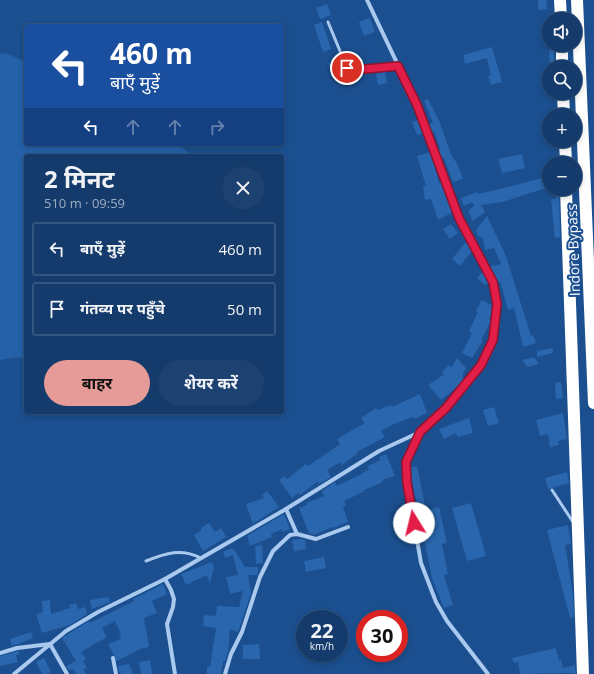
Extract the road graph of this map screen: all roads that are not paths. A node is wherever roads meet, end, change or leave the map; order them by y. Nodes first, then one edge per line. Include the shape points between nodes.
1 (367, 0) edge
2 (560, 0) edge
3 (577, 0) edge
4 (561, 12) edge
5 (328, 22) dead end
6 (398, 66) junction
7 (566, 196) edge
8 (594, 403) edge
9 (420, 432) junction
10 (552, 490) dead end
11 (286, 510) junction
12 (348, 527) dead end
13 (579, 529) junction
14 (297, 534) junction
15 (201, 558) junction
16 (146, 561) dead end
17 (165, 579) junction
18 (50, 644) junction
19 (0, 652) edge
20 (113, 658) dead end
21 (14, 674) edge
22 (67, 674) edge
23 (116, 674) edge
24 (175, 674) edge
25 (225, 674) edge
26 (488, 674) edge
27 (583, 674) edge

1 - 6 street
2 - 4 highway
3 - 8 highway, Indore Bypass
5 - 6 lane via 347,68 355,70
6 - 9 street via 417,105 459,218 493,282 497,304 493,340 481,365 446,408
7 - 13 highway
9 - 11 street via 379,451
9 - 26 street via 406,462 407,483 421,563 436,602 447,621
10 - 13 lane
11 - 14 street
11 - 15 street
12 - 14 street via 316,539
13 - 27 highway
14 - 25 street via 279,543 268,558
15 - 16 lane via 180,552
15 - 17 street
17 - 18 street via 98,612
17 - 24 street via 174,599 167,624
18 - 19 street
18 - 21 street
18 - 22 street
20 - 23 street

